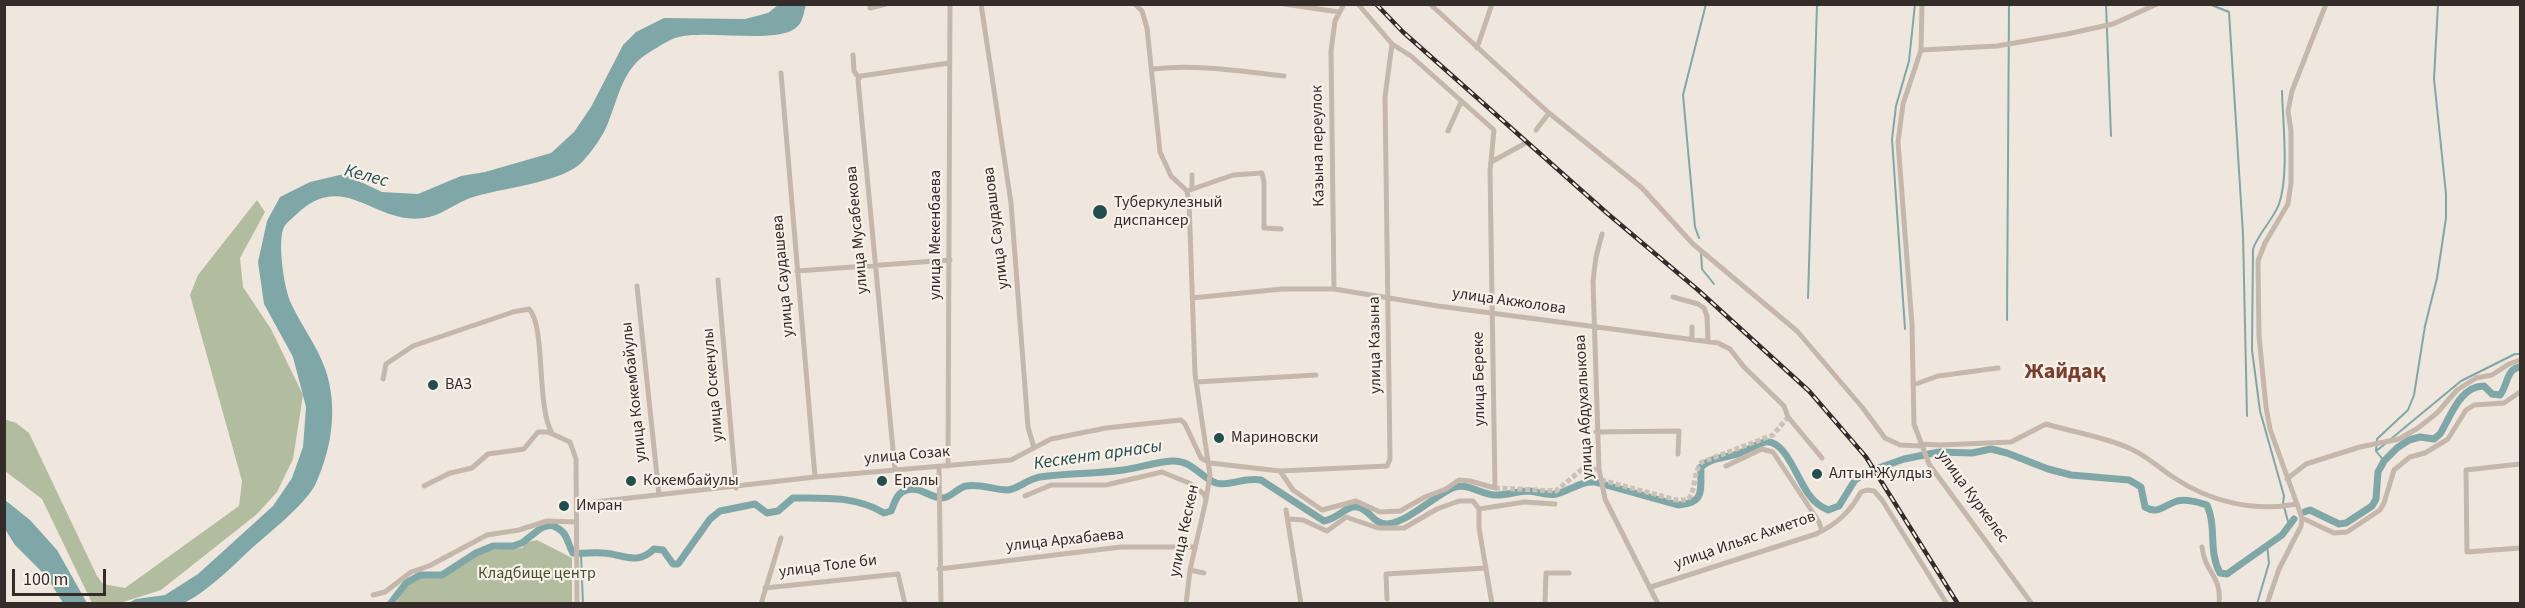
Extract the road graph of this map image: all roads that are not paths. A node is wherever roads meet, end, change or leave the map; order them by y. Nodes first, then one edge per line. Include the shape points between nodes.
1 (886, 4) edge
2 (950, 4) edge
3 (981, 4) edge
4 (1284, 4) edge
5 (1344, 4) edge
6 (1358, 4) edge
7 (1430, 4) edge
8 (1492, 4) edge
9 (1922, 4) edge
10 (2157, 4) edge
11 (2325, 4) edge
12 (1138, 5) edge
13 (870, 8) dead end
14 (1339, 12) junction
15 (1392, 44) junction
16 (1477, 48) junction
17 (1921, 50) junction
18 (853, 56) dead end
19 (949, 63) junction
20 (1153, 69) junction
21 (781, 73) dead end
22 (1284, 76) dead end
23 (858, 78) junction
24 (1461, 102) junction
25 (1549, 113) junction
26 (1536, 130) dead end
27 (1448, 131) dead end
28 (1524, 144) dead end
29 (1491, 162) junction
30 (1192, 175) dead end
31 (1190, 189) junction
32 (1281, 229) dead end
33 (1602, 234) dead end
34 (950, 260) junction
35 (875, 266) junction
36 (797, 271) junction
37 (718, 280) dead end
38 (637, 286) dead end
39 (1334, 289) junction
40 (1673, 297) dead end
41 (1192, 298) junction
42 (1389, 299) junction
43 (1492, 313) junction
44 (1692, 327) dead end
45 (1595, 328) junction
46 (1692, 339) junction
47 (1708, 341) junction
48 (2520, 360) edge
49 (1998, 368) dead end
50 (1316, 375) dead end
51 (383, 379) dead end
52 (1196, 382) junction
53 (1913, 385) junction
54 (2520, 392) edge
55 (1596, 432) junction
56 (552, 433) junction
57 (1922, 447) junction
58 (1034, 448) junction
59 (1678, 454) dead end
60 (1822, 458) dead end
61 (1209, 463) junction
62 (2520, 464) edge
63 (948, 466) junction
64 (1726, 466) dead end
65 (939, 467) junction
66 (895, 471) junction
67 (1280, 471) junction
68 (815, 477) junction
69 (2287, 479) junction
70 (424, 486) dead end
71 (736, 488) junction
72 (659, 495) junction
73 (1025, 496) dead end
74 (1206, 500) junction
75 (577, 504) junction
76 (1555, 504) dead end
77 (2297, 504) junction
78 (1479, 509) junction
79 (1286, 510) dead end
80 (2302, 518) junction
81 (1288, 519) junction
82 (576, 522) junction
83 (1822, 531) junction
84 (781, 538) dead end
85 (1194, 547) junction
86 (2202, 547) dead end
87 (2520, 548) edge
88 (1486, 568) junction
89 (939, 569) junction
90 (1190, 570) junction
91 (1204, 573) dead end
92 (1569, 573) dead end
93 (1651, 587) junction
94 (765, 588) junction
95 (374, 595) dead end
96 (1387, 599) dead end
97 (577, 603) edge
98 (761, 603) edge
99 (905, 603) edge
100 (941, 603) edge
101 (1186, 603) edge
102 (1301, 603) edge
103 (1492, 603) edge
104 (1545, 603) edge
105 (1658, 603) edge
106 (1947, 603) edge
107 (2032, 603) edge
108 (2219, 603) edge
109 (2267, 603) edge

1 - 13 street
2 - 19 street, улица Мекенбаева
3 - 58 street, улица Саудашова via 1011,203 1028,427
4 - 14 street
5 - 14 street, Казына переулок
6 - 15 street
7 - 16 street
8 - 16 street
9 - 17 street, улица Куркелес
10 - 17 street via 2114,24 2067,34 1997,46
11 - 69 street via 2288,111 2288,204 2258,261 2259,336 2266,407
12 - 20 street via 1144,17
14 - 39 street, Казына переулок via 1333,26 1331,51
15 - 24 street via 1406,51
15 - 42 street, улица Казына via 1385,97
16 - 25 street
17 - 53 street, улица Куркелес via 1904,104 1898,142
18 - 23 street, улица Мусабекова
19 - 23 street
19 - 34 street, улица Мекенбаева
20 - 22 street
20 - 31 street via 1160,152 1171,176
21 - 36 street, улица Саудашева
23 - 35 street, улица Мусабекова
24 - 27 street
24 - 29 street, улица Береке via 1494,130
25 - 26 street
25 - 57 street via 1642,188 1693,244 1797,332 1885,438 1900,445
28 - 29 street
29 - 43 street, улица Береке
30 - 31 street, улица Кескен
31 - 32 street via 1233,175 1262,173 1264,228
31 - 41 street, улица Кескен
33 - 45 street, улица Абдухалыкова via 1594,267
34 - 35 street
34 - 63 street, улица Мекенбаева
35 - 36 street
35 - 66 street, улица Мусабекова
36 - 68 street, улица Саудашева
37 - 71 street, улица Оскенулы
38 - 72 street, улица Кокембайулы
39 - 41 street, улица Акжолова via 1282,289
39 - 42 street, улица Акжолова
40 - 47 street via 1704,308
41 - 52 street, улица Кескен
42 - 43 street, улица Акжолова
42 - 67 street, улица Казына via 1390,463 1381,468
43 - 45 street, улица Акжолова
43 - 67 street, улица Береке via 1495,488 1459,480 1400,511 1380,512 1356,501 1322,510 1293,490
44 - 46 street
45 - 46 street, улица Акжолова
45 - 55 street, улица Абдухалыкова
46 - 47 street, улица Акжолова
47 - 60 street, улица Акжолова via 1730,349 1784,406 1788,417
48 - 69 street via 2457,390 2437,413 2399,439 2306,464
49 - 53 street via 1938,376
50 - 52 street
51 - 56 street via 386,364 413,346 529,309
52 - 61 street, улица Кескен
53 - 57 street, улица Куркелес via 1914,424
54 - 80 street via 2504,403 2474,405 2466,410 2448,438 2425,453 2410,457 2394,470 2380,510 2347,532 2334,533
55 - 59 street via 1679,431
55 - 93 street, улица Абдухалыкова via 1602,492
56 - 70 street via 537,432 524,449 488,454 472,468 450,473
56 - 75 street via 570,442 575,453
57 - 77 street via 2011,442 2046,424 2129,448 2175,479 2226,504
57 - 107 street, улица Куркелес via 1929,464
58 - 61 street, улица Созак via 1051,439 1179,418 1201,458
58 - 63 street, улица Созак via 1011,460
61 - 67 street, улица Казына
61 - 74 street, улица Кескен
62 - 87 street via 2466,470 2466,482 2467,552
63 - 65 street, улица Созак
64 - 83 street via 1762,450 1773,452
65 - 66 street, улица Созак
65 - 89 street
66 - 68 street, улица Созак
68 - 71 street, улица Созак
69 - 77 street
71 - 72 street, улица Созак
72 - 75 street, улица Созак
73 - 74 street via 1051,485 1106,485 1162,472 1193,485
74 - 85 street, улица Кескен
75 - 82 street
76 - 78 street via 1524,502
77 - 80 street
78 - 81 street via 1473,501 1459,501 1404,528 1378,528 1346,517 1328,531 1303,520
78 - 88 street
79 - 81 street
80 - 109 street
81 - 102 street
82 - 95 street via 548,520 487,535
82 - 97 street
83 - 93 street, улица Ильяс Ахметов
83 - 106 street, улица Ильяс Ахметов via 1848,512 1861,492 1876,493
84 - 94 street
85 - 89 street, улица Архабаева via 1121,547
85 - 90 street, улица Кескен
86 - 108 street via 2204,560 2219,583
88 - 96 street via 1386,574
88 - 103 street
89 - 100 street
90 - 91 street
90 - 101 street, улица Кескен
92 - 104 street via 1546,573
93 - 105 street, улица Абдухалыкова
94 - 98 street
94 - 99 street, улица Толе би via 898,574

